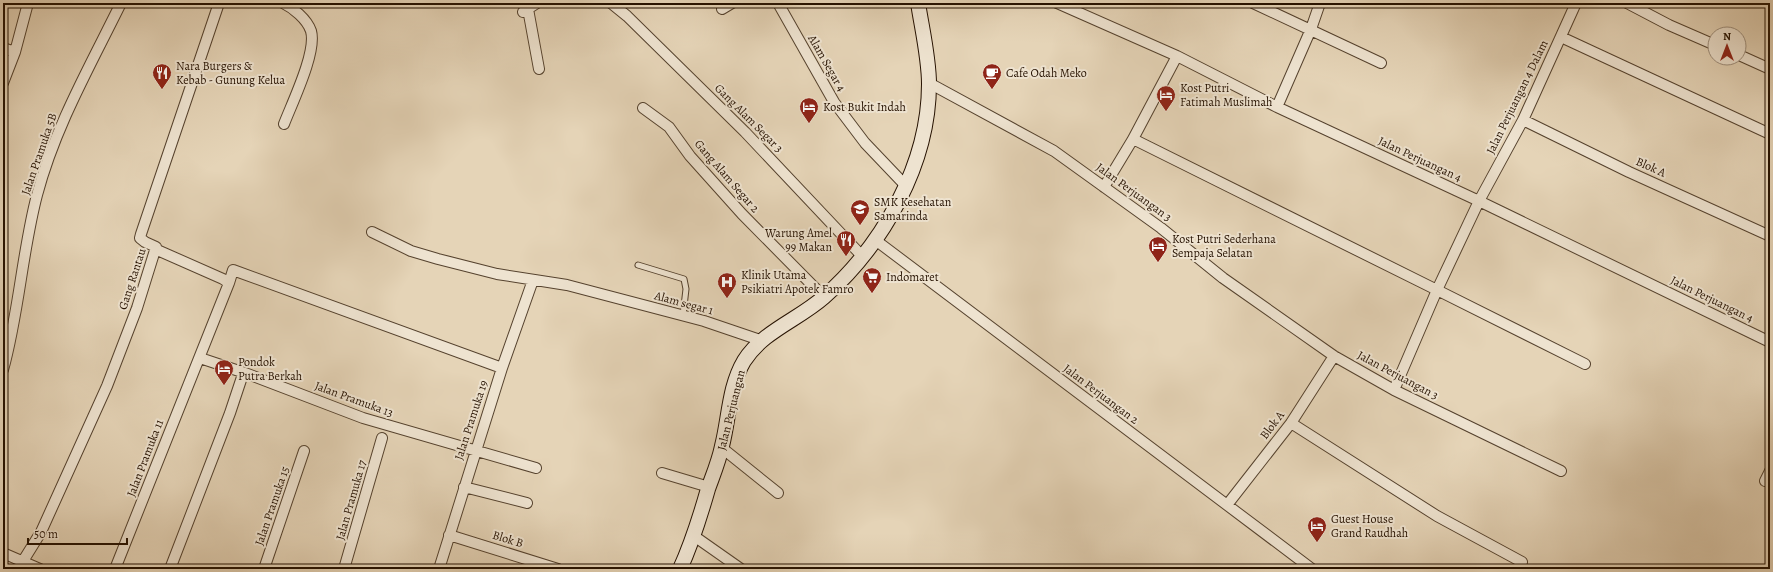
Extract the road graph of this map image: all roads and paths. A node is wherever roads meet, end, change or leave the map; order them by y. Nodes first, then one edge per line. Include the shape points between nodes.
1 (28, 3) edge
2 (121, 3) edge
3 (219, 3) edge
4 (283, 3) edge
5 (537, 3) edge
6 (611, 3) edge
7 (732, 3) edge
8 (778, 3) edge
9 (918, 3) edge
10 (1057, 3) edge
11 (1253, 3) edge
12 (1320, 3) edge
13 (1576, 3) edge
14 (1627, 3) edge
15 (722, 9) dead end
16 (1311, 29) junction
17 (1561, 37) junction
18 (1707, 42) edge
19 (3, 48) edge
20 (15, 52) junction
21 (1177, 56) junction
22 (1747, 59) edge
23 (1380, 63) dead end
24 (539, 69) dead end
25 (1770, 69) edge
26 (3, 83) edge
27 (929, 83) junction
28 (1277, 107) junction
29 (643, 108) dead end
30 (1523, 120) junction
31 (284, 124) dead end
32 (1770, 134) edge
33 (1134, 139) junction
34 (906, 186) junction
35 (1104, 187) junction
36 (1479, 201) junction
37 (372, 232) dead end
38 (1770, 236) edge
39 (874, 239) junction
40 (155, 249) junction
41 (863, 257) junction
42 (638, 265) dead end
43 (533, 280) junction
44 (229, 283) junction
45 (1437, 290) junction
46 (824, 297) junction
47 (683, 315) junction
48 (760, 340) junction
49 (1770, 342) edge
50 (1334, 356) junction
51 (200, 358) junction
52 (1585, 364) dead end
53 (502, 368) junction
54 (3, 370) edge
55 (245, 373) junction
56 (1394, 390) junction
57 (1291, 423) junction
58 (382, 438) dead end
59 (722, 448) junction
60 (304, 451) dead end
61 (475, 451) junction
62 (536, 468) dead end
63 (1770, 471) edge
64 (1562, 472) dead end
65 (662, 473) dead end
66 (1765, 481) dead end
67 (464, 487) junction
68 (709, 487) junction
69 (778, 493) dead end
70 (527, 503) dead end
71 (1227, 505) junction
72 (449, 535) junction
73 (694, 536) junction
74 (3, 553) edge
75 (1522, 562) dead end
76 (27, 565) edge
77 (40, 569) edge
78 (115, 569) edge
79 (170, 569) edge
80 (264, 569) edge
81 (344, 569) edge
82 (439, 569) edge
83 (558, 569) edge
84 (680, 569) edge
85 (740, 569) edge
86 (1312, 569) edge

1 - 20 street
2 - 54 street, Jalan Pramuka 5B via 74,96 45,169 32,219 12,335
3 - 40 street, Gang Rantau via 141,234 140,238
4 - 31 street via 308,25 312,42
5 - 24 street via 524,12
6 - 41 street, Gang Alam Segar 3 via 745,132
7 - 15 street
8 - 34 street, Alam Segar 4 via 834,102 865,143
9 - 27 street, Jalan Perjuangan
10 - 21 street, Jalan Perjuangan 4
11 - 16 street
12 - 16 street
13 - 17 street, Jalan Perjuangan 4 Dalam
14 - 18 street
16 - 23 street
16 - 28 street
17 - 30 street, Jalan Perjuangan 4 Dalam
17 - 32 street
19 - 20 street
20 - 26 street
21 - 28 street, Jalan Perjuangan 4
21 - 33 street
22 - 25 street
27 - 34 street, Jalan Perjuangan via 922,142
27 - 35 street, Jalan Perjuangan 3 via 1054,151
28 - 36 street, Jalan Perjuangan 4
29 - 46 street, Gang Alam Segar 2 via 669,127 690,156 742,214
30 - 36 street, Jalan Perjuangan 4 Dalam
30 - 38 street, Blok A via 1629,172
33 - 35 street
33 - 45 street
34 - 39 street, Jalan Perjuangan
35 - 50 street, Jalan Perjuangan 3 via 1161,228 1223,278
36 - 45 street, Jalan Perjuangan 4 Dalam
36 - 49 street, Jalan Perjuangan 4
37 - 43 street, Alam segar 1 via 438,259
39 - 41 street, Jalan Perjuangan
39 - 71 street, Jalan Perjuangan 2
40 - 44 street
40 - 76 street, Gang Rantau via 137,308 107,386
41 - 46 street, Jalan Perjuangan
42 - 47 lane via 684,279 686,289
43 - 47 street, Alam segar 1 via 567,285
43 - 53 street, Jalan Pramuka 19
44 - 51 street, Jalan Pramuka 11
44 - 53 street, Jalan Pramuka 11 via 233,270
45 - 52 street
45 - 56 street, Jalan Perjuangan 4 Dalam
46 - 48 street, Jalan Perjuangan via 801,315
47 - 48 street, Alam segar 1
48 - 59 street, Jalan Perjuangan via 738,371
50 - 56 street, Jalan Perjuangan 3
50 - 57 street, Blok A
51 - 55 street, Jalan Pramuka 13
51 - 78 street, Jalan Pramuka 11 via 188,382
53 - 61 street, Jalan Pramuka 19
55 - 61 street, Jalan Pramuka 13 via 363,418
55 - 79 street
56 - 64 street, Jalan Perjuangan 3
57 - 71 street, Blok A
57 - 75 street via 1437,516
58 - 81 street, Jalan Pramuka 17
59 - 68 street, Jalan Perjuangan
59 - 69 street
60 - 80 street, Jalan Pramuka 15
61 - 62 street, Jalan Pramuka 13
61 - 67 street, Jalan Pramuka 19
63 - 66 street
65 - 68 street
67 - 70 street
67 - 72 street, Jalan Pramuka 19
68 - 73 street, Jalan Perjuangan
71 - 86 street, Jalan Perjuangan 2
72 - 82 street, Jalan Pramuka 19
72 - 83 street, Blok B
73 - 84 street, Jalan Perjuangan
73 - 85 street
74 - 76 street
76 - 77 street

